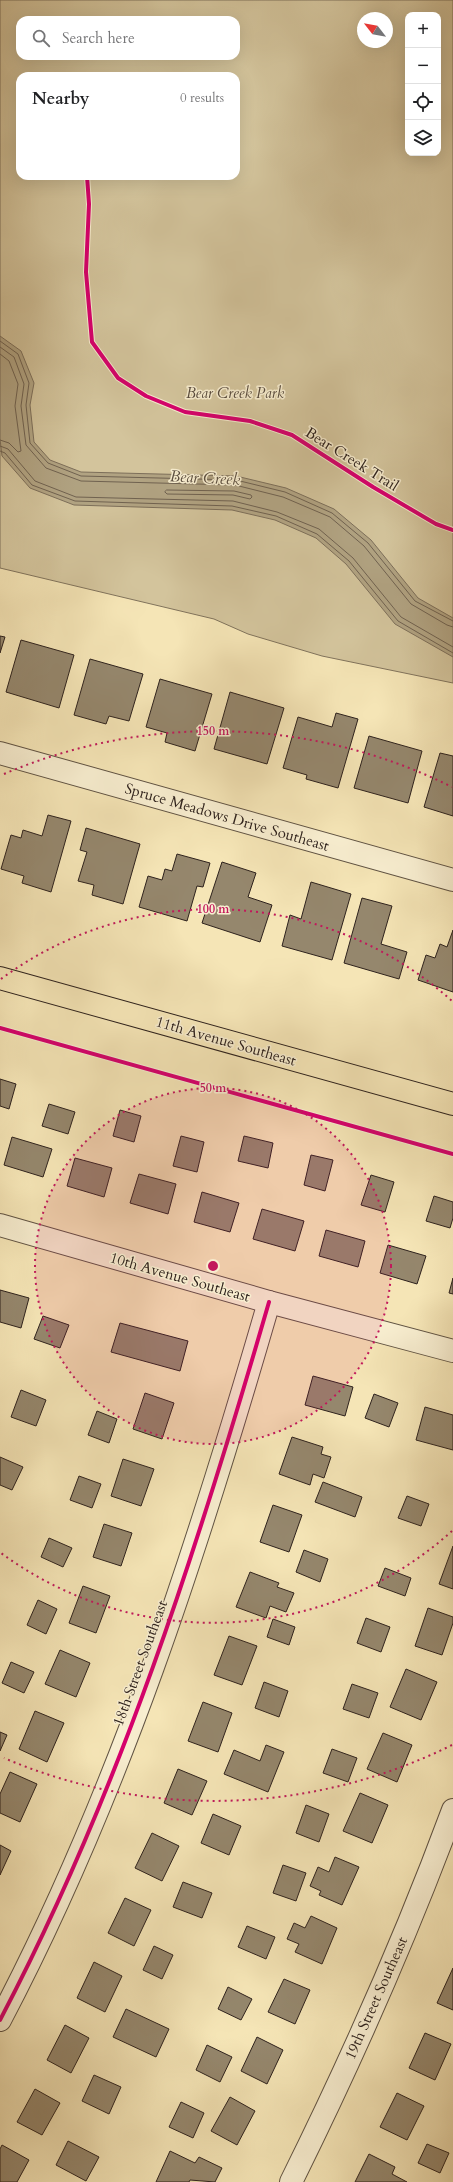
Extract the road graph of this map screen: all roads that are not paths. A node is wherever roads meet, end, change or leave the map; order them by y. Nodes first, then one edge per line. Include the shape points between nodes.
1 (0, 753) edge
2 (453, 880) edge
3 (0, 978) edge
4 (453, 1104) edge
5 (0, 1226) edge
6 (269, 1302) junction
7 (453, 1351) edge
8 (453, 1810) edge
9 (0, 2020) edge
10 (291, 2182) edge

1 - 2 street, Spruce Meadows Drive Southeast
3 - 4 main road, 11th Avenue Southeast
5 - 6 street, 10th Avenue Southeast
6 - 7 street, 10th Avenue Southeast
6 - 9 street, 18th Street Southeast via 197,1539 150,1674 88,1834
8 - 10 street, 19th Street Southeast via 424,1888

